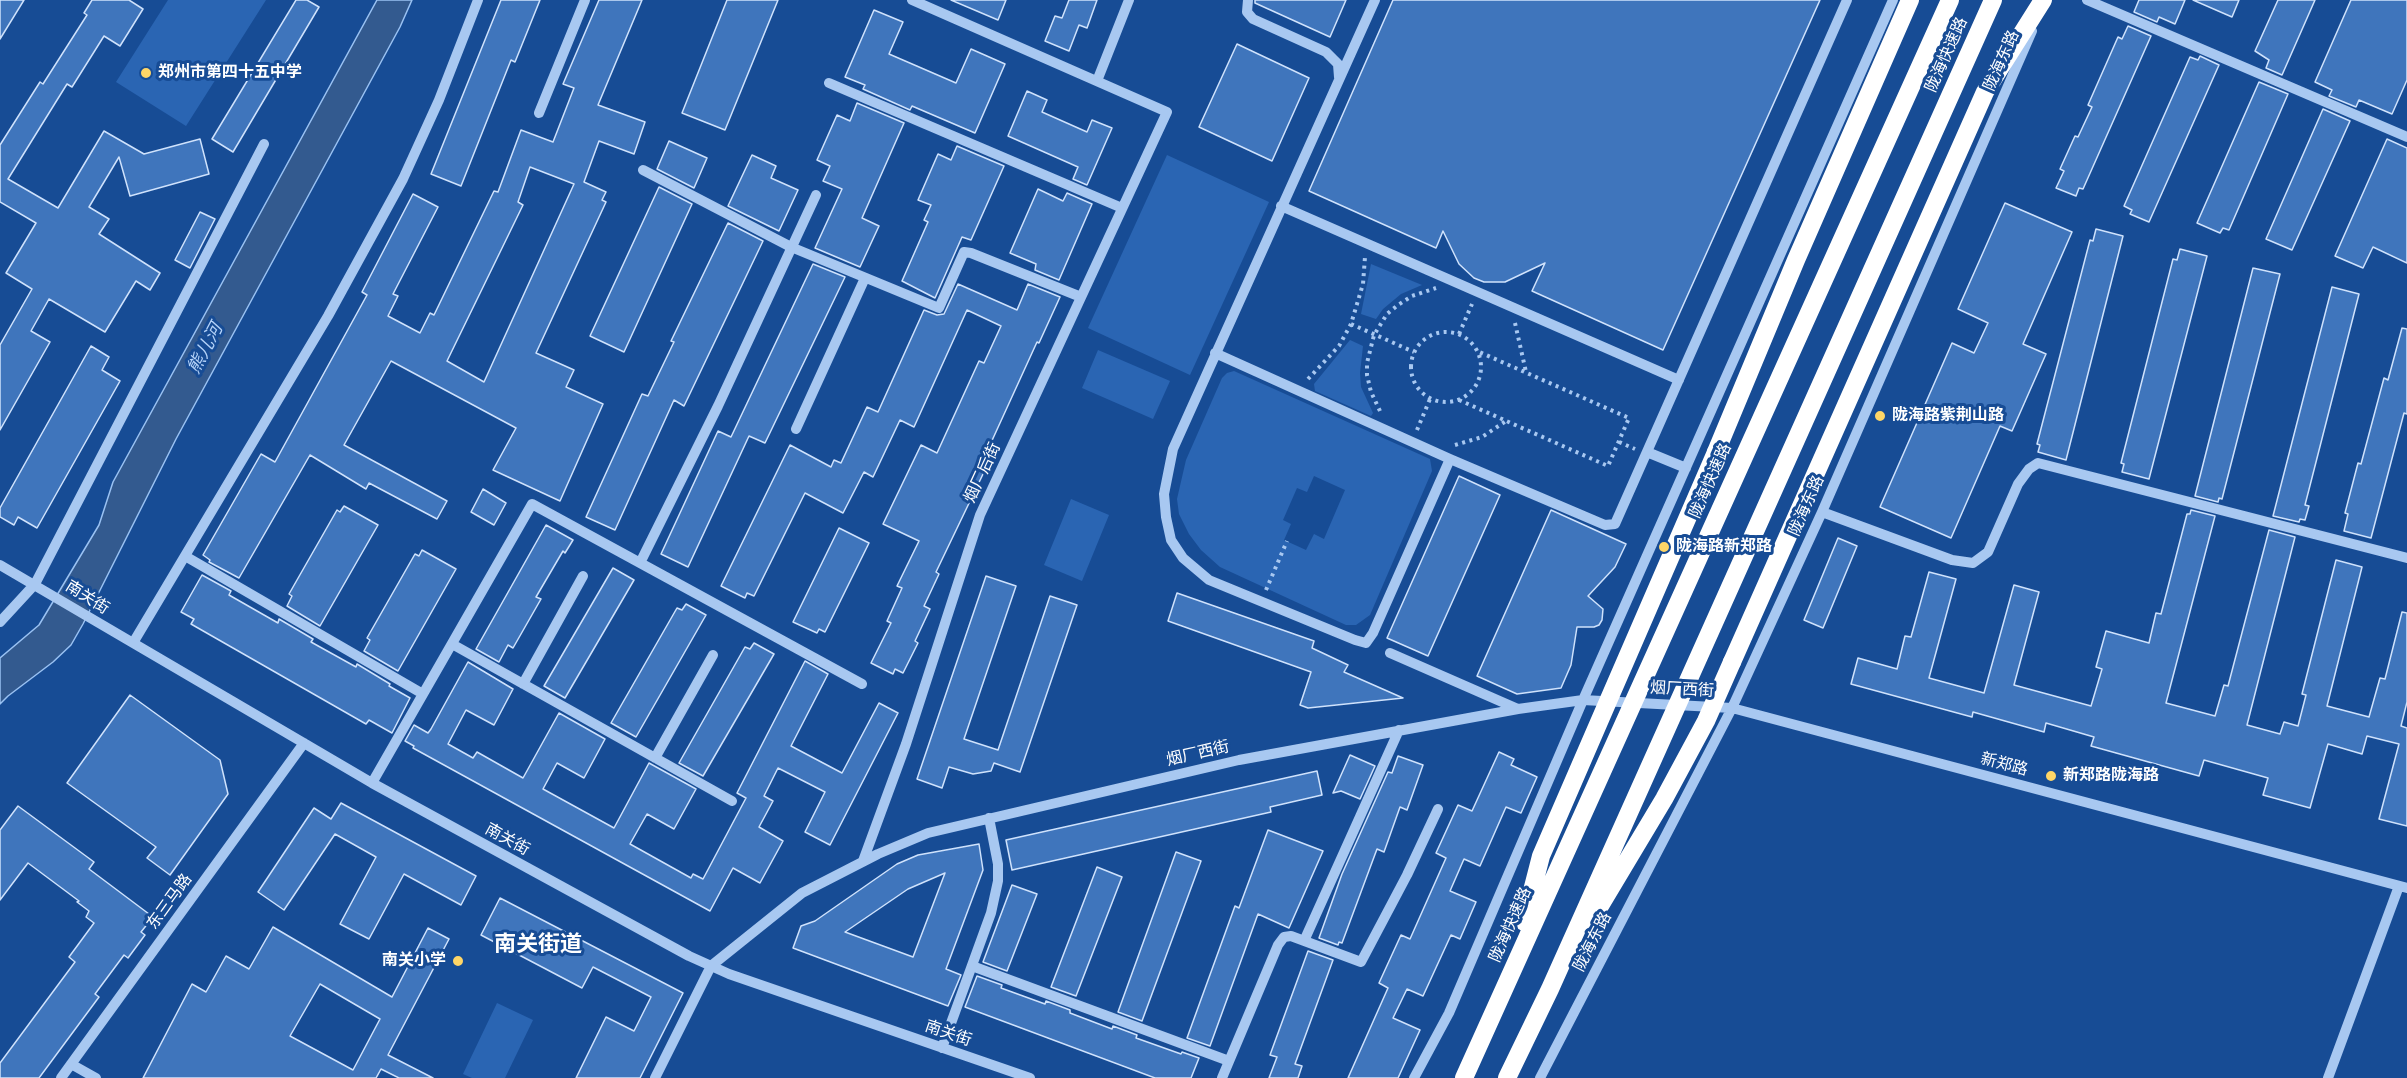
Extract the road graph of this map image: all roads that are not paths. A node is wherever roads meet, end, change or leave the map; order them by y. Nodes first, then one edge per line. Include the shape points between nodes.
1 (478, 0) edge
2 (585, 0) edge
3 (912, 0) edge
4 (1129, 0) edge
5 (1248, 0) edge
6 (1375, 0) edge
7 (1847, 0) edge
8 (1893, 0) edge
9 (1910, 0) edge
10 (1950, 0) edge
11 (1993, 0) edge
12 (2044, 0) edge
13 (2087, 0) edge
14 (1097, 81) junction
15 (1339, 81) junction
16 (829, 83) dead end
17 (539, 113) dead end
18 (2407, 137) edge
19 (264, 144) dead end
20 (643, 170) dead end
21 (816, 195) dead end
22 (1281, 206) junction
23 (1122, 208) junction
24 (791, 248) junction
25 (865, 278) junction
26 (1081, 297) junction
27 (1215, 353) junction
28 (1679, 380) junction
29 (796, 429) dead end
30 (1647, 452) junction
31 (1450, 459) junction
32 (1686, 468) junction
33 (1821, 512) junction
34 (185, 556) junction
35 (2407, 558) edge
36 (640, 563) junction
37 (0, 565) edge
38 (583, 576) dead end
39 (35, 584) junction
40 (0, 622) edge
41 (133, 643) junction
42 (452, 644) junction
43 (1390, 653) dead end
44 (713, 655) dead end
45 (523, 684) junction
46 (862, 684) dead end
47 (423, 694) junction
48 (1583, 700) junction
49 (1732, 708) junction
50 (1518, 709) junction
51 (1399, 730) junction
52 (304, 743) junction
53 (656, 758) junction
54 (372, 783) junction
55 (732, 801) dead end
56 (1438, 809) dead end
57 (989, 819) junction
58 (863, 861) junction
59 (2403, 887) edge
60 (1304, 941) junction
61 (711, 966) junction
62 (972, 966) junction
63 (1512, 971) junction
64 (1550, 989) junction
65 (942, 1048) junction
66 (1228, 1061) junction
67 (71, 1064) junction
68 (61, 1078) edge
69 (96, 1078) edge
70 (656, 1078) edge
71 (1029, 1078) edge
72 (1222, 1078) edge
73 (1414, 1078) edge
74 (1464, 1078) edge
75 (1507, 1078) edge
76 (1540, 1078) edge
77 (2328, 1078) edge

1 - 34 street via 403,179 328,316
2 - 17 street
3 - 14 street
4 - 14 street
5 - 15 street via 1247,12 1253,19 1326,52 1338,64
6 - 15 street
7 - 28 street
8 - 32 street
9 - 63 highway, bridge via 1541,856
10 - 63 highway, 陇海快速路, bridge
11 - 64 highway, 陇海快速路, bridge
12 - 33 street, 陇海东路
12 - 64 highway, bridge via 1985,92 1706,721
13 - 18 street
14 - 23 street, 烟厂后街 via 1167,112
15 - 22 street
16 - 23 street
19 - 39 street
20 - 24 street
21 - 24 street
22 - 27 street
22 - 28 street
23 - 26 street, 烟厂后街
24 - 25 street
24 - 36 street
25 - 26 street via 939,308 964,252
25 - 29 street
26 - 58 street, 烟厂后街 via 980,515 906,744
27 - 31 street
27 - 31 street via 1173,449 1164,494 1171,540 1183,558 1209,580 1366,643
28 - 30 street
30 - 31 street via 1615,524 1605,525
30 - 32 street
32 - 48 street
33 - 35 street via 1952,560 1973,563 1988,552 2018,484 2028,469 2038,463
33 - 49 street, 陇海东路
34 - 41 street
34 - 47 street
36 - 42 street via 532,504
36 - 46 street
37 - 39 street, 南关街
38 - 45 street
39 - 40 street
39 - 41 street, 南关街
41 - 52 street, 南关街
42 - 45 street
42 - 47 street
43 - 50 street
44 - 53 street
45 - 53 street
47 - 54 street
48 - 49 street, 烟厂西街
48 - 50 street, 烟厂西街
48 - 73 street via 1449,1013
49 - 59 street, 新郑路
49 - 76 street, 陇海东路
50 - 51 street, 烟厂西街
51 - 57 street, 烟厂西街 via 1239,760
51 - 60 street
52 - 54 street, 南关街
52 - 67 street, 东三马路
53 - 55 street
54 - 61 street, 南关街
56 - 60 street via 1361,962
57 - 58 street, 烟厂西街 via 928,833
57 - 62 street via 998,881
58 - 61 street, 烟厂西街 via 801,893
59 - 77 street
60 - 66 street via 1291,936 1278,945
61 - 65 street, 南关街
61 - 70 street
62 - 65 street
62 - 66 street
63 - 74 highway, 陇海快速路, bridge
64 - 75 highway, 陇海快速路, bridge
65 - 71 street, 南关街
66 - 72 street
67 - 68 street, 东三马路
67 - 69 street

